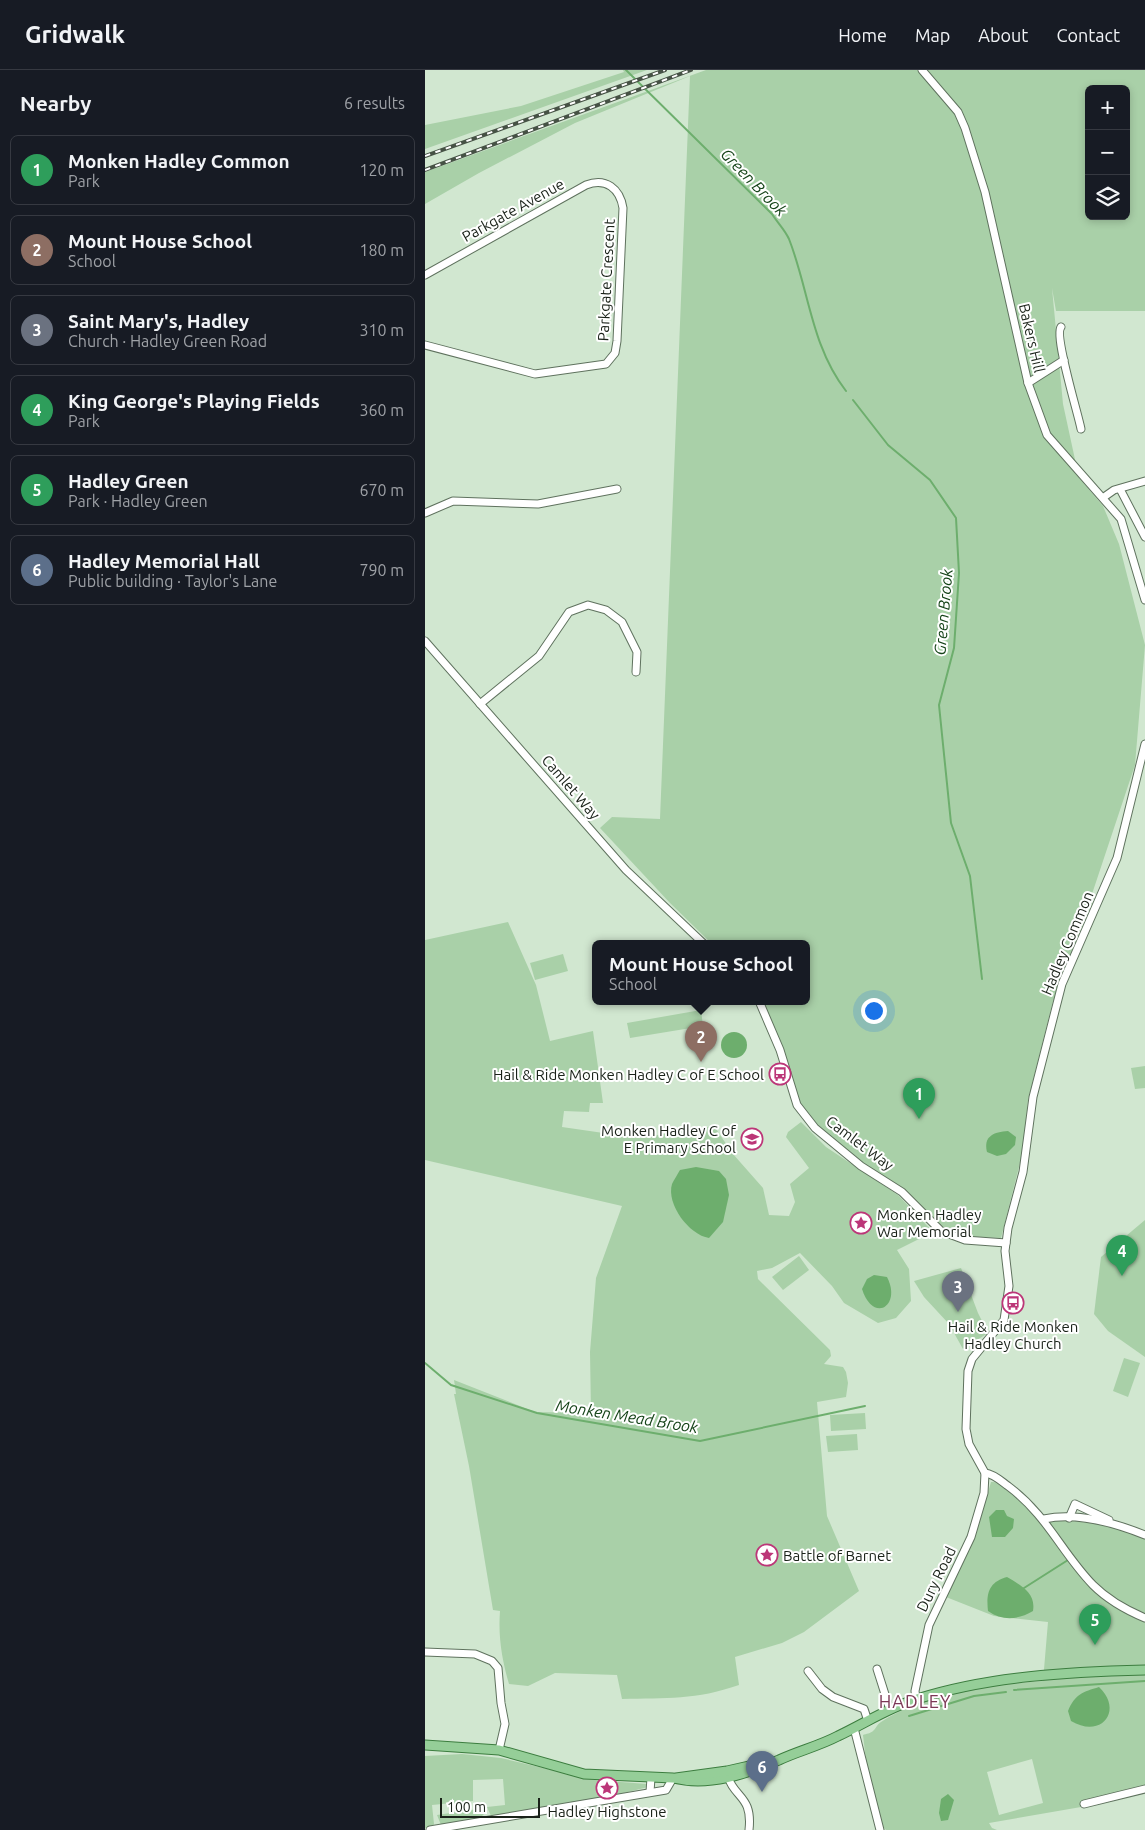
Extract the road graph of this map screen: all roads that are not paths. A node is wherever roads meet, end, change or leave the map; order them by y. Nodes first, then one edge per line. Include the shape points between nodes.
1 (921, 70) edge
2 (616, 190) joint
3 (425, 275) edge
4 (1061, 327) dead end
5 (425, 345) edge
6 (1064, 360) junction
7 (1028, 383) junction
8 (1081, 429) dead end
9 (1145, 481) edge
10 (1120, 488) junction
11 (617, 489) dead end
12 (1104, 497) junction
13 (425, 513) edge
14 (1145, 537) edge
15 (1145, 600) edge
16 (425, 641) edge
17 (636, 672) dead end
18 (480, 704) junction
19 (1145, 744) edge
20 (700, 940) edge
21 (761, 1005) edge
22 (1006, 1243) junction
23 (985, 1473) junction
24 (1069, 1518) junction
25 (1044, 1519) junction
26 (1116, 1523) junction
27 (1145, 1535) edge
28 (1145, 1618) edge
29 (425, 1652) edge
30 (877, 1669) dead end
31 (1145, 1670) edge
32 (808, 1671) dead end
33 (916, 1699) junction
34 (891, 1710) junction
35 (868, 1720) junction
36 (854, 1728) junction
37 (425, 1745) edge
38 (499, 1750) junction
39 (728, 1774) junction
40 (651, 1778) junction
41 (673, 1778) junction
42 (1145, 1789) edge
43 (650, 1792) junction
44 (1084, 1804) dead end
45 (430, 1830) edge
46 (749, 1830) edge
47 (880, 1830) edge

1 - 7 street, Bakers Hill via 958,112 985,192
2 - 3 street, Parkgate Avenue via 603,182 586,185
2 - 5 street, Parkgate Crescent via 623,208 623,248 617,341 611,360 598,366 535,374
4 - 6 street via 1059,336
6 - 7 street
6 - 8 street
7 - 12 street, Bakers Hill via 1047,435
9 - 10 street
10 - 12 street
10 - 14 street
11 - 13 street via 538,504 453,501
12 - 15 street via 1124,525
16 - 18 street, Camlet Way
17 - 18 street via 637,652 622,622 605,610 588,605 569,612 539,656
18 - 20 street, Camlet Way via 626,870
19 - 22 street, Hadley Common via 1117,858 1058,996 1033,1097 1024,1165
21 - 22 street, Camlet Way via 780,1050 797,1105 815,1128 861,1166 902,1192 941,1232 965,1240
22 - 23 street, Hadley Common via 1009,1286 1004,1320 972,1360 967,1387 967,1437
23 - 25 street via 1017,1492
23 - 33 street, Dury Road via 984,1494 971,1537 925,1638
24 - 25 street
24 - 26 street
24 - 26 street via 1075,1504
25 - 28 street via 1092,1584 1111,1600
26 - 27 street
29 - 38 street via 475,1654 492,1661 498,1668 505,1724
30 - 34 street
31 - 33 main road via 1001,1681
32 - 35 street via 833,1697 864,1709
33 - 34 main road
34 - 35 main road
35 - 36 main road
36 - 39 main road via 759,1770
36 - 47 street
37 - 38 main road
38 - 40 main road via 584,1774
39 - 41 main road via 686,1782
39 - 46 street via 732,1787 749,1808
40 - 41 main road
40 - 43 street
41 - 43 street via 666,1790
42 - 44 street
43 - 45 street

